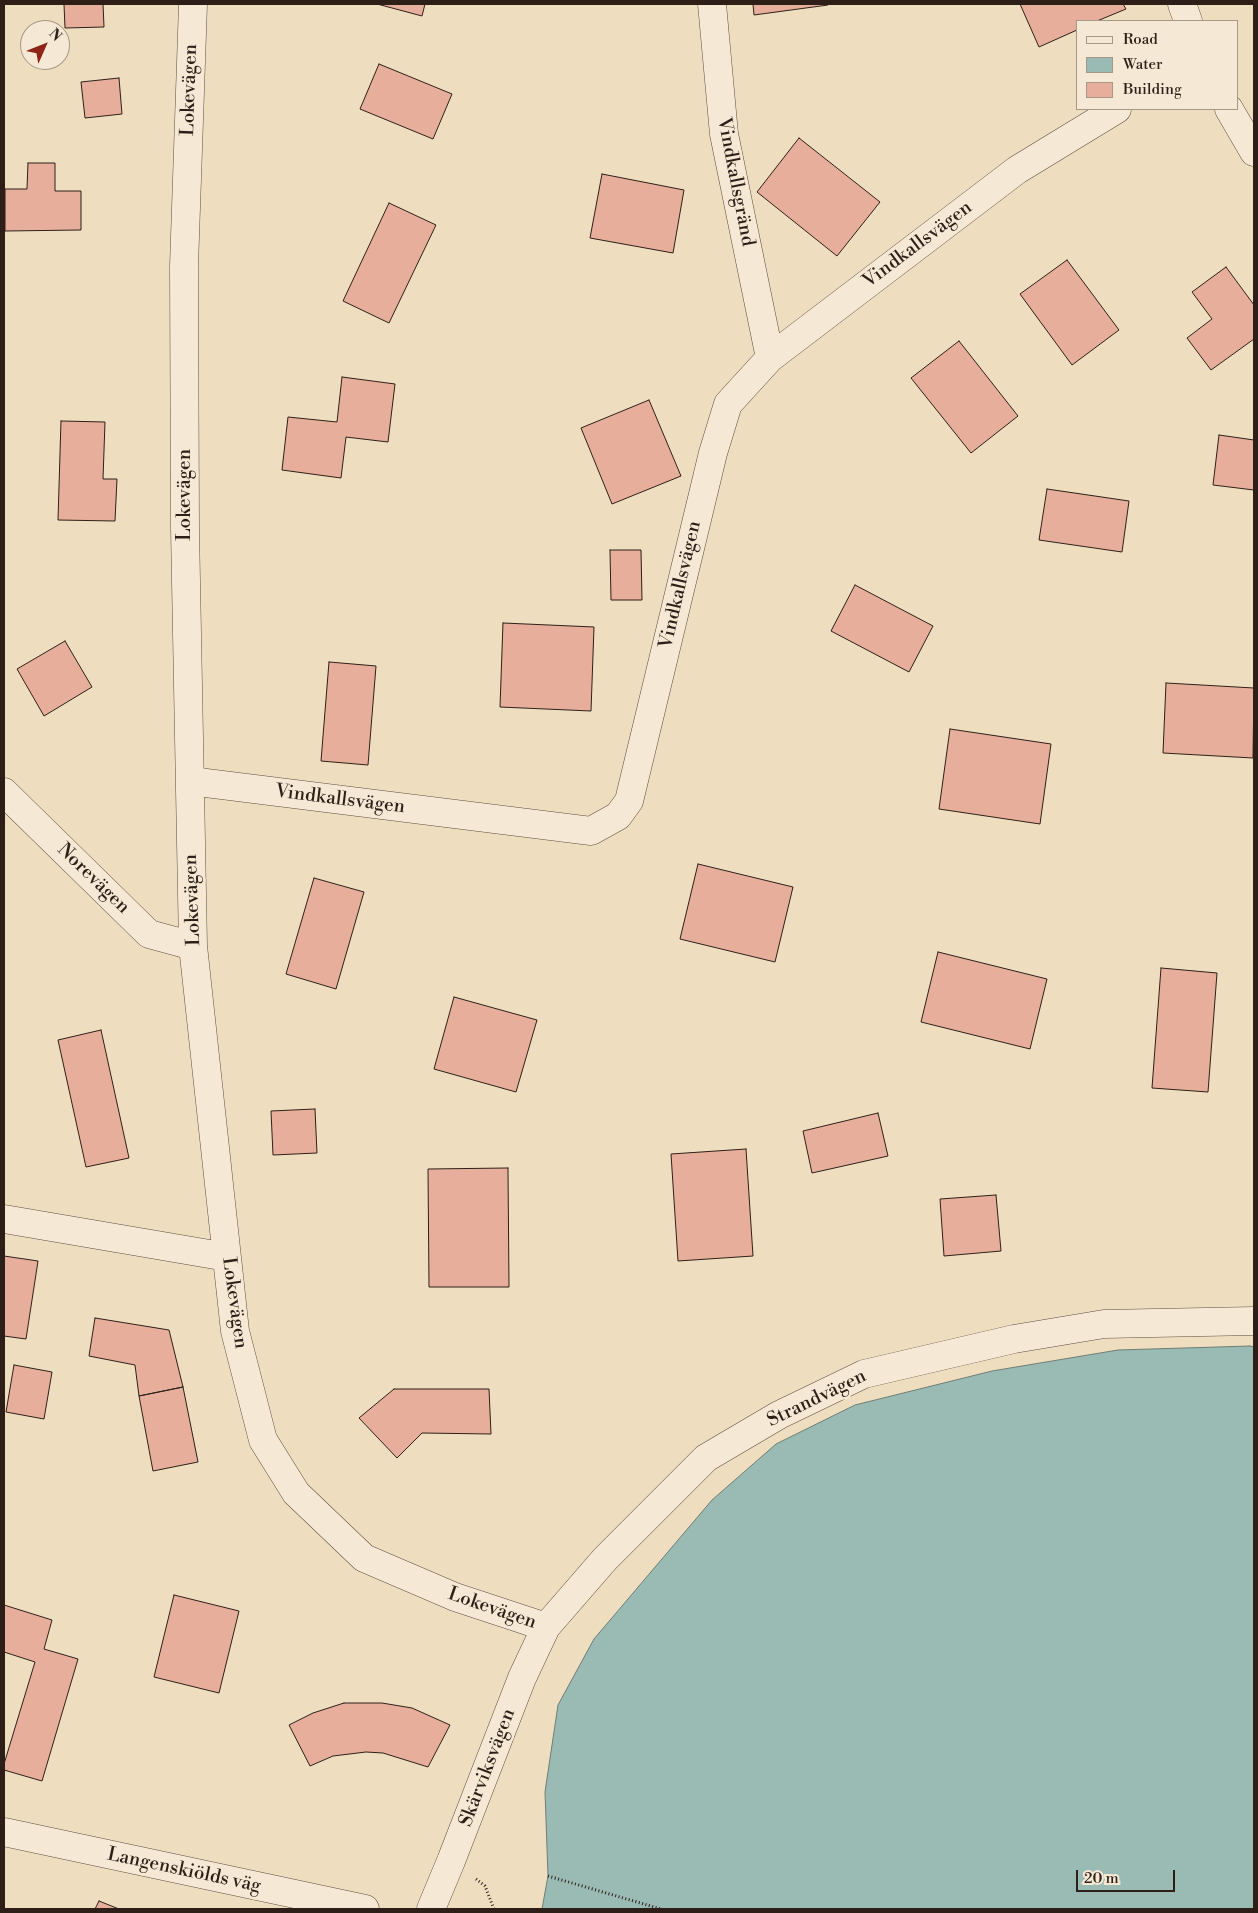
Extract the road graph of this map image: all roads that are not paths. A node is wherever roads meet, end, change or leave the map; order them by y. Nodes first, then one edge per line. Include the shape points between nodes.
1 (193, 4) edge
2 (712, 4) edge
3 (1182, 4) edge
4 (1188, 20) edge
5 (1115, 110) edge
6 (1230, 110) edge
7 (1254, 152) edge
8 (770, 358) junction
9 (190, 781) junction
10 (4, 792) edge
11 (193, 946) junction
12 (4, 1219) edge
13 (227, 1257) junction
14 (1254, 1321) edge
15 (546, 1627) junction
16 (4, 1832) edge
17 (365, 1909) edge
18 (430, 1909) edge

1 - 9 street, Lokevägen via 184,266
2 - 8 street, Vindkallsgränd via 724,134
3 - 4 street
5 - 8 street, Vindkallsvägen via 1017,170
6 - 7 street
8 - 9 street, Vindkallsvägen via 728,404 713,453 629,801 618,816 591,831
9 - 11 street, Lokevägen
10 - 11 street, Norevägen via 149,934
11 - 13 street, Lokevägen
12 - 13 street
13 - 15 street, Lokevägen via 235,1331 263,1440 296,1493 364,1558 455,1597
14 - 15 street, Strandvägen via 1104,1324 1014,1339 864,1374 779,1415 706,1458 605,1559
15 - 18 street, Skärviksvägen via 522,1678 452,1861
16 - 17 street, Langenskiölds väg

